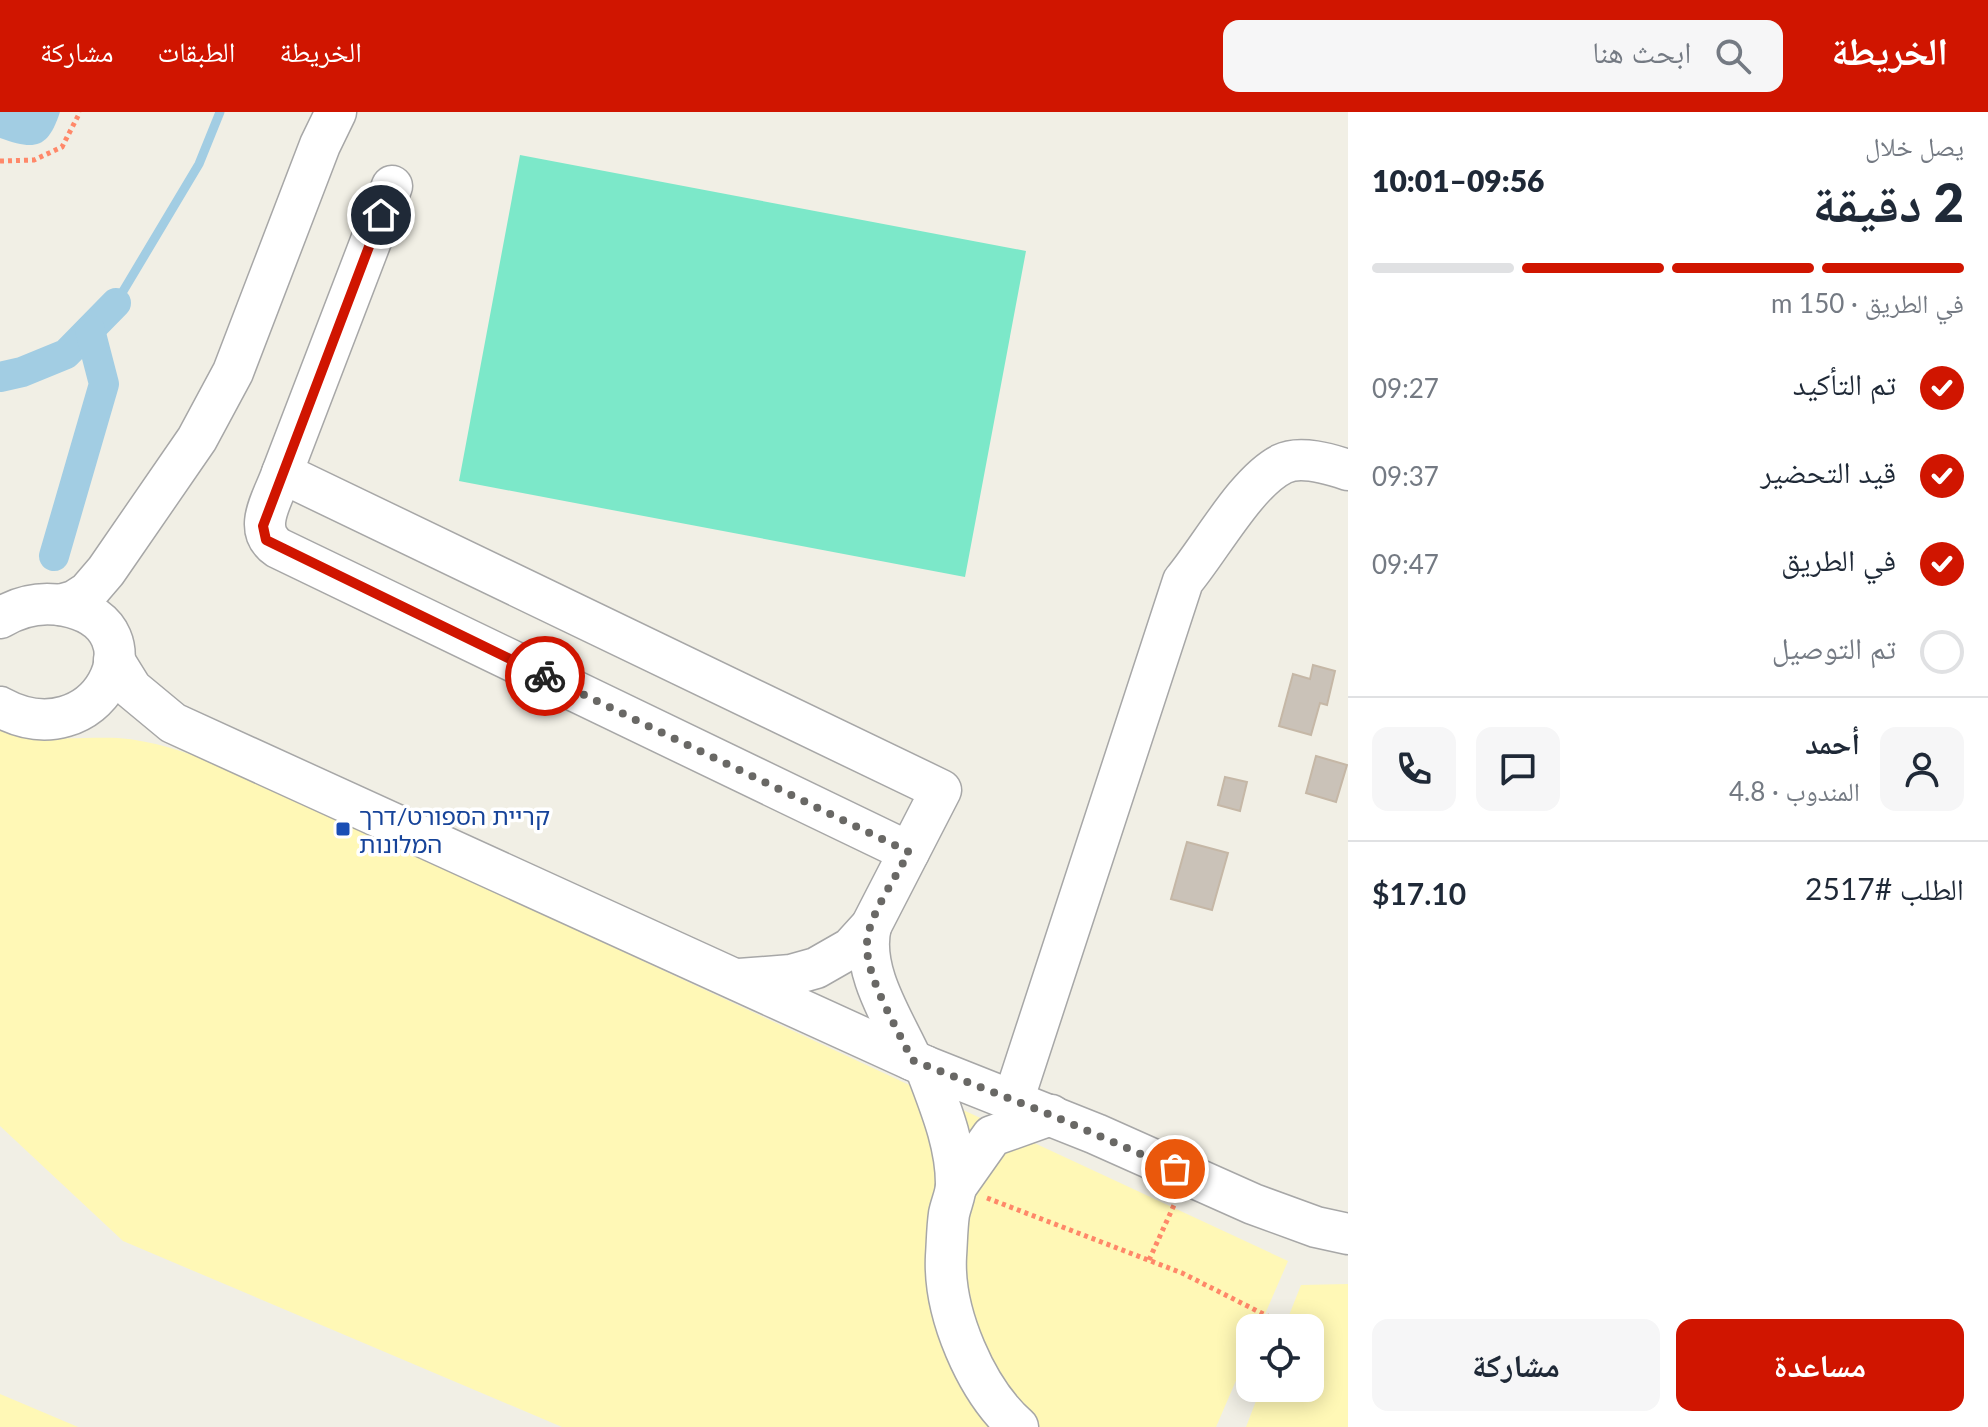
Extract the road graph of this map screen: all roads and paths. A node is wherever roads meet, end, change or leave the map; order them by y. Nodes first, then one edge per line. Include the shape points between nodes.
1 (80, 112) edge
2 (336, 112) edge
3 (0, 161) edge
4 (392, 186) dead end
5 (1348, 470) edge
6 (282, 473) junction
7 (106, 571) junction
8 (60, 605) junction
9 (4, 614) edge
10 (107, 642) junction
11 (0, 707) edge
12 (64, 716) junction
13 (173, 723) junction
14 (909, 852) junction
15 (871, 926) junction
16 (735, 979) junction
17 (918, 1063) junction
18 (1013, 1101) junction
19 (1051, 1115) junction
20 (956, 1187) junction
21 (1178, 1197) dead end
22 (1348, 1234) edge
23 (1149, 1260) junction
24 (1263, 1314) edge
25 (1007, 1422) edge

1 - 3 path via 62,147 34,160
2 - 7 street via 233,372 197,439
4 - 6 street
5 - 18 street via 1322,462 1283,463 1250,489 1183,581
6 - 14 street via 263,526 266,540 278,548
6 - 14 street via 941,790
7 - 8 street via 88,592
7 - 10 street via 97,600
8 - 9 street via 40,604
8 - 10 street via 80,610
10 - 12 street via 111,678 98,698
10 - 13 street via 119,672 139,697
11 - 12 street via 36,719
12 - 13 street via 117,715
13 - 16 street
14 - 15 street
15 - 16 street via 851,948 816,968 765,980
15 - 17 street via 867,942 874,976
16 - 17 street
17 - 18 street
17 - 20 street via 953,1148
18 - 19 street
19 - 20 street via 992,1136
19 - 22 street via 1253,1204
20 - 23 path
20 - 25 street via 946,1261 952,1304 964,1349
21 - 23 path
23 - 24 path

